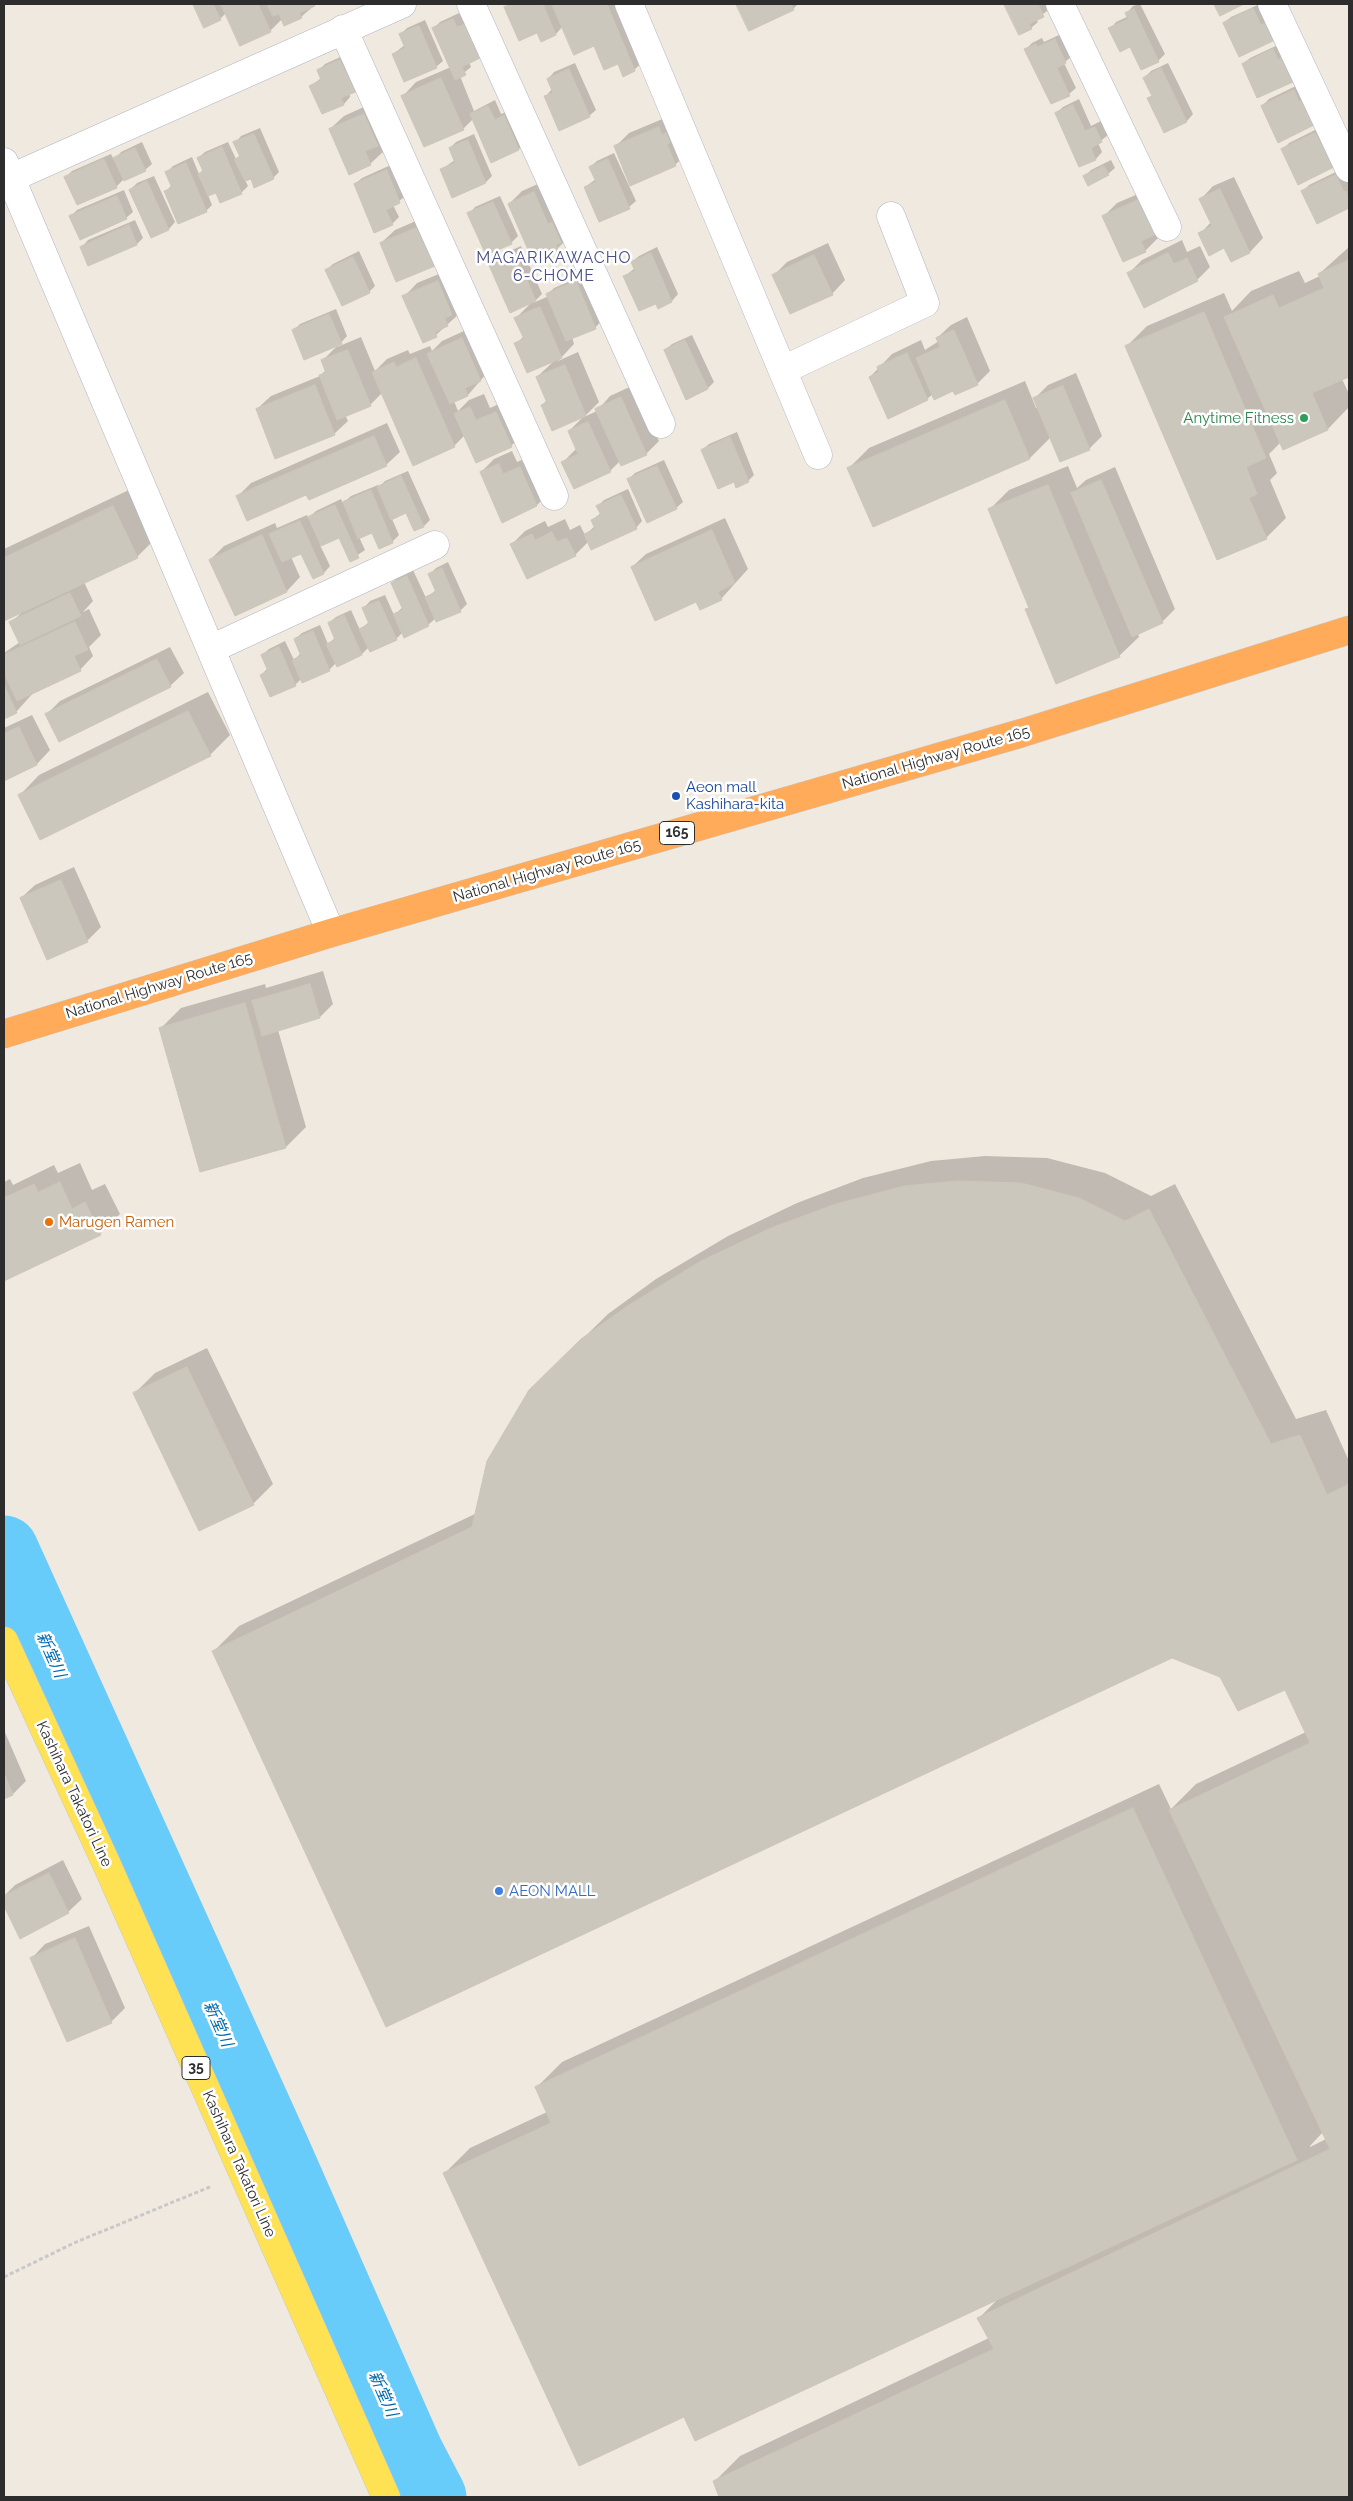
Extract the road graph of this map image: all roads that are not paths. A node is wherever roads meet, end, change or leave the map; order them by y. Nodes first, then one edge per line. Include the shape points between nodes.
1 (402, 4) edge
2 (471, 4) edge
3 (629, 4) edge
4 (1060, 4) edge
5 (1272, 4) edge
6 (343, 29) junction
7 (1349, 168) edge
8 (7, 170) edge
9 (891, 216) dead end
10 (1167, 227) dead end
11 (783, 370) junction
12 (661, 424) dead end
13 (818, 455) dead end
14 (554, 496) dead end
15 (436, 545) dead end
16 (1349, 630) edge
17 (211, 650) junction
18 (331, 933) junction
19 (4, 1034) edge
20 (4, 1641) edge
21 (386, 2497) edge

1 - 6 street
2 - 12 street
3 - 11 street
4 - 10 street
5 - 7 street
6 - 8 street
6 - 14 street
8 - 17 street
9 - 11 street via 925,303
11 - 13 street
15 - 17 street
16 - 18 highway, National Highway Route 165 / 165 via 1022,733
17 - 18 street
18 - 19 highway, National Highway Route 165 / 165
20 - 21 main road, Kashihara Takatori Line / 35 via 107,1865

